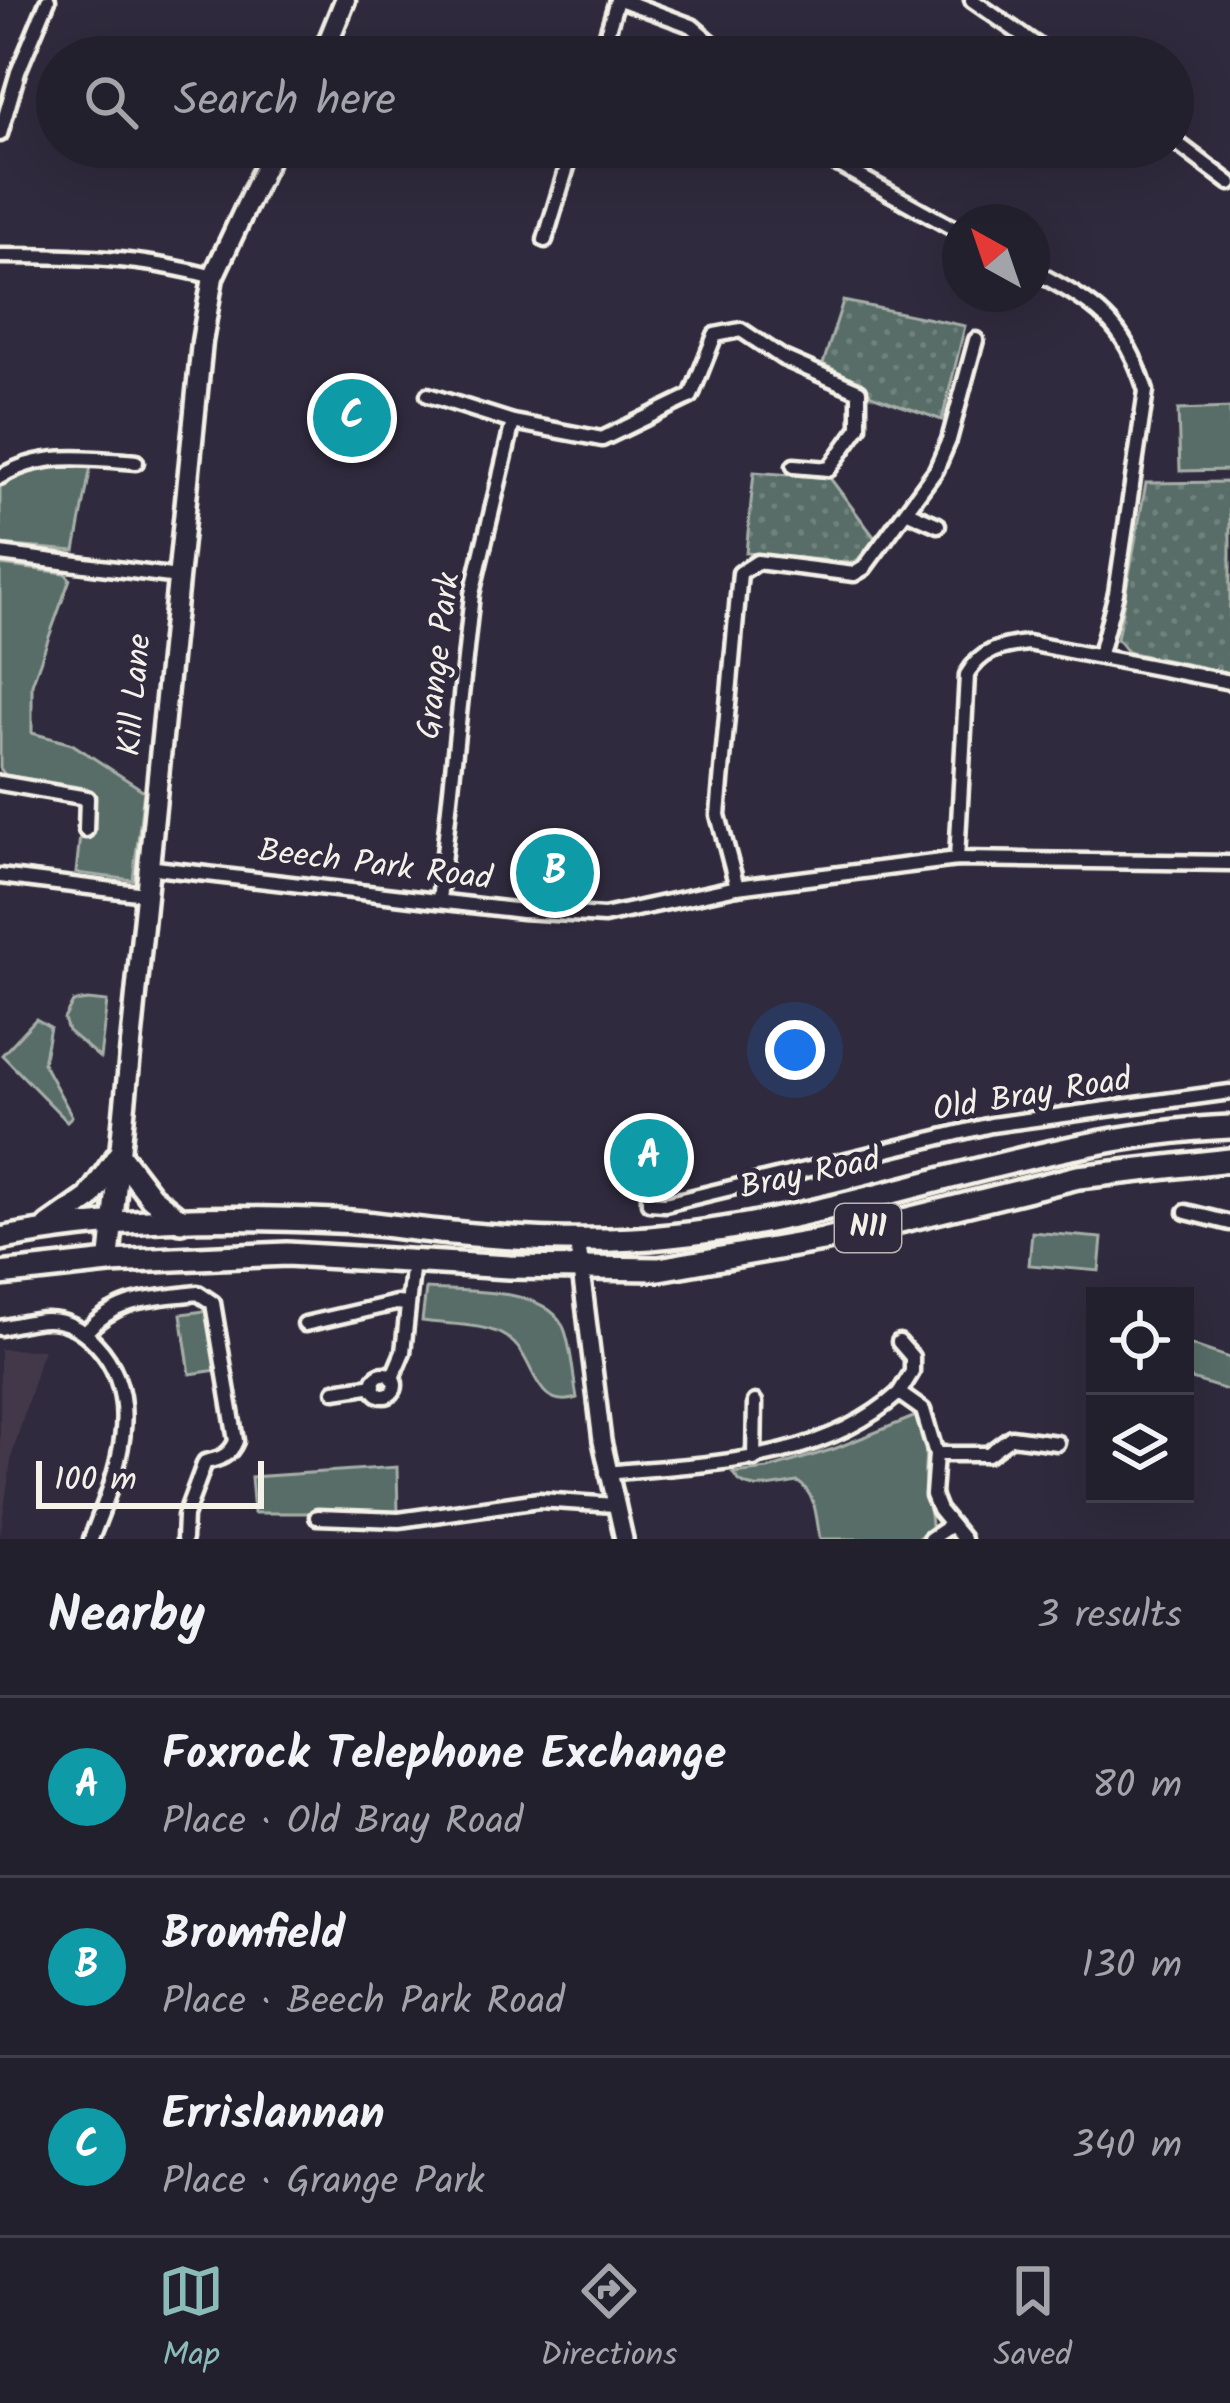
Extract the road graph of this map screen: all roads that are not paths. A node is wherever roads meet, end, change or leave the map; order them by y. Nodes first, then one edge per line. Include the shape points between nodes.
1 (48, 0) edge
2 (345, 0) edge
3 (620, 0) edge
4 (972, 0) edge
5 (330, 36) edge
6 (607, 36) edge
7 (704, 36) edge
8 (1024, 36) edge
9 (0, 134) edge
10 (1194, 156) edge
11 (264, 168) edge
12 (567, 168) edge
13 (845, 168) edge
14 (1230, 183) edge
15 (942, 222) edge
16 (545, 240) dead end
17 (0, 256) edge
18 (213, 277) junction
19 (1050, 280) edge
20 (976, 340) dead end
21 (428, 394) dead end
22 (513, 422) junction
23 (136, 462) dead end
24 (794, 466) dead end
25 (0, 477) edge
26 (908, 512) junction
27 (938, 525) dead end
28 (0, 554) edge
29 (178, 577) junction
30 (1100, 654) junction
31 (1230, 682) edge
32 (0, 783) edge
33 (86, 830) dead end
34 (957, 860) junction
35 (1230, 863) edge
36 (147, 867) junction
37 (0, 876) edge
38 (737, 887) junction
39 (145, 893) junction
40 (439, 900) junction
41 (1230, 1092) edge
42 (1230, 1126) edge
43 (118, 1155) junction
44 (1230, 1160) edge
45 (649, 1187) dead end
46 (1186, 1212) dead end
47 (181, 1221) junction
48 (1230, 1223) edge
49 (111, 1224) junction
50 (40, 1231) junction
51 (577, 1238) junction
52 (0, 1239) edge
53 (413, 1261) junction
54 (109, 1262) junction
55 (579, 1270) junction
56 (0, 1274) edge
57 (408, 1304) junction
58 (305, 1324) dead end
59 (3, 1327) edge
60 (86, 1333) junction
61 (898, 1342) dead end
62 (335, 1390) dead end
63 (899, 1393) junction
64 (754, 1402) dead end
65 (1057, 1443) dead end
66 (936, 1454) junction
67 (754, 1459) junction
68 (607, 1473) junction
69 (615, 1505) junction
70 (316, 1517) dead end
71 (951, 1525) junction
72 (91, 1539) edge
73 (184, 1539) edge
74 (624, 1539) edge
75 (930, 1539) edge
76 (963, 1539) edge

1 - 9 street
2 - 5 main road
3 - 6 street
3 - 7 street
4 - 8 street
10 - 14 street
11 - 18 main road, Kill Lane
12 - 16 street
13 - 15 street
17 - 18 street via 86,256
18 - 29 main road, Kill Lane
19 - 30 street via 1116,325 1146,391
20 - 26 street via 949,440
21 - 22 street
22 - 24 street via 602,439 691,396 715,335 741,330 859,391 859,427 829,469
22 - 40 street, Grange Park via 472,594
23 - 25 street via 72,456
26 - 27 street
26 - 38 street via 854,574 757,562 740,573 718,814
28 - 29 street
29 - 36 main road, Kill Lane
30 - 31 street
30 - 34 street via 1028,643 1001,646 974,663 964,700
32 - 33 street via 88,798
34 - 35 street, Beech Park Road
34 - 38 street, Beech Park Road
36 - 39 main road, Kill Lane
36 - 40 street, Beech Park Road
37 - 39 street
38 - 40 street, Beech Park Road via 604,916
39 - 43 main road, Kill Lane
41 - 45 street, Old Bray Road via 991,1125 665,1204 650,1203
42 - 51 highway, Bray Road / N11 via 1106,1141 777,1219 668,1237
43 - 47 highway
43 - 49 main road, Kill Lane
43 - 50 highway via 89,1198
44 - 55 highway, Bray Road / N11 via 1078,1177 731,1258
46 - 48 street
47 - 49 highway, Bray Road / N11
47 - 51 highway, Bray Road / N11 via 338,1221
49 - 50 highway, N11
49 - 54 main road, Kill Lane
50 - 52 highway, N11
51 - 55 street
53 - 54 highway, Bray Road / N11 via 287,1254
53 - 55 highway, Bray Road / N11
53 - 57 street
54 - 56 highway, N11
55 - 68 street
57 - 58 street
57 - 62 street via 395,1387 380,1395 374,1384
59 - 60 street via 47,1320
60 - 72 street via 117,1372 123,1428
60 - 73 street via 122,1303 198,1293 213,1303 236,1441 205,1462
61 - 63 street via 912,1357
63 - 66 street via 922,1410
63 - 67 street via 837,1435
64 - 67 street
65 - 66 street via 1011,1437 988,1454
66 - 71 street via 933,1495
67 - 68 street
68 - 69 street
69 - 70 street via 539,1500 399,1520
69 - 74 street
71 - 75 street
71 - 76 street

